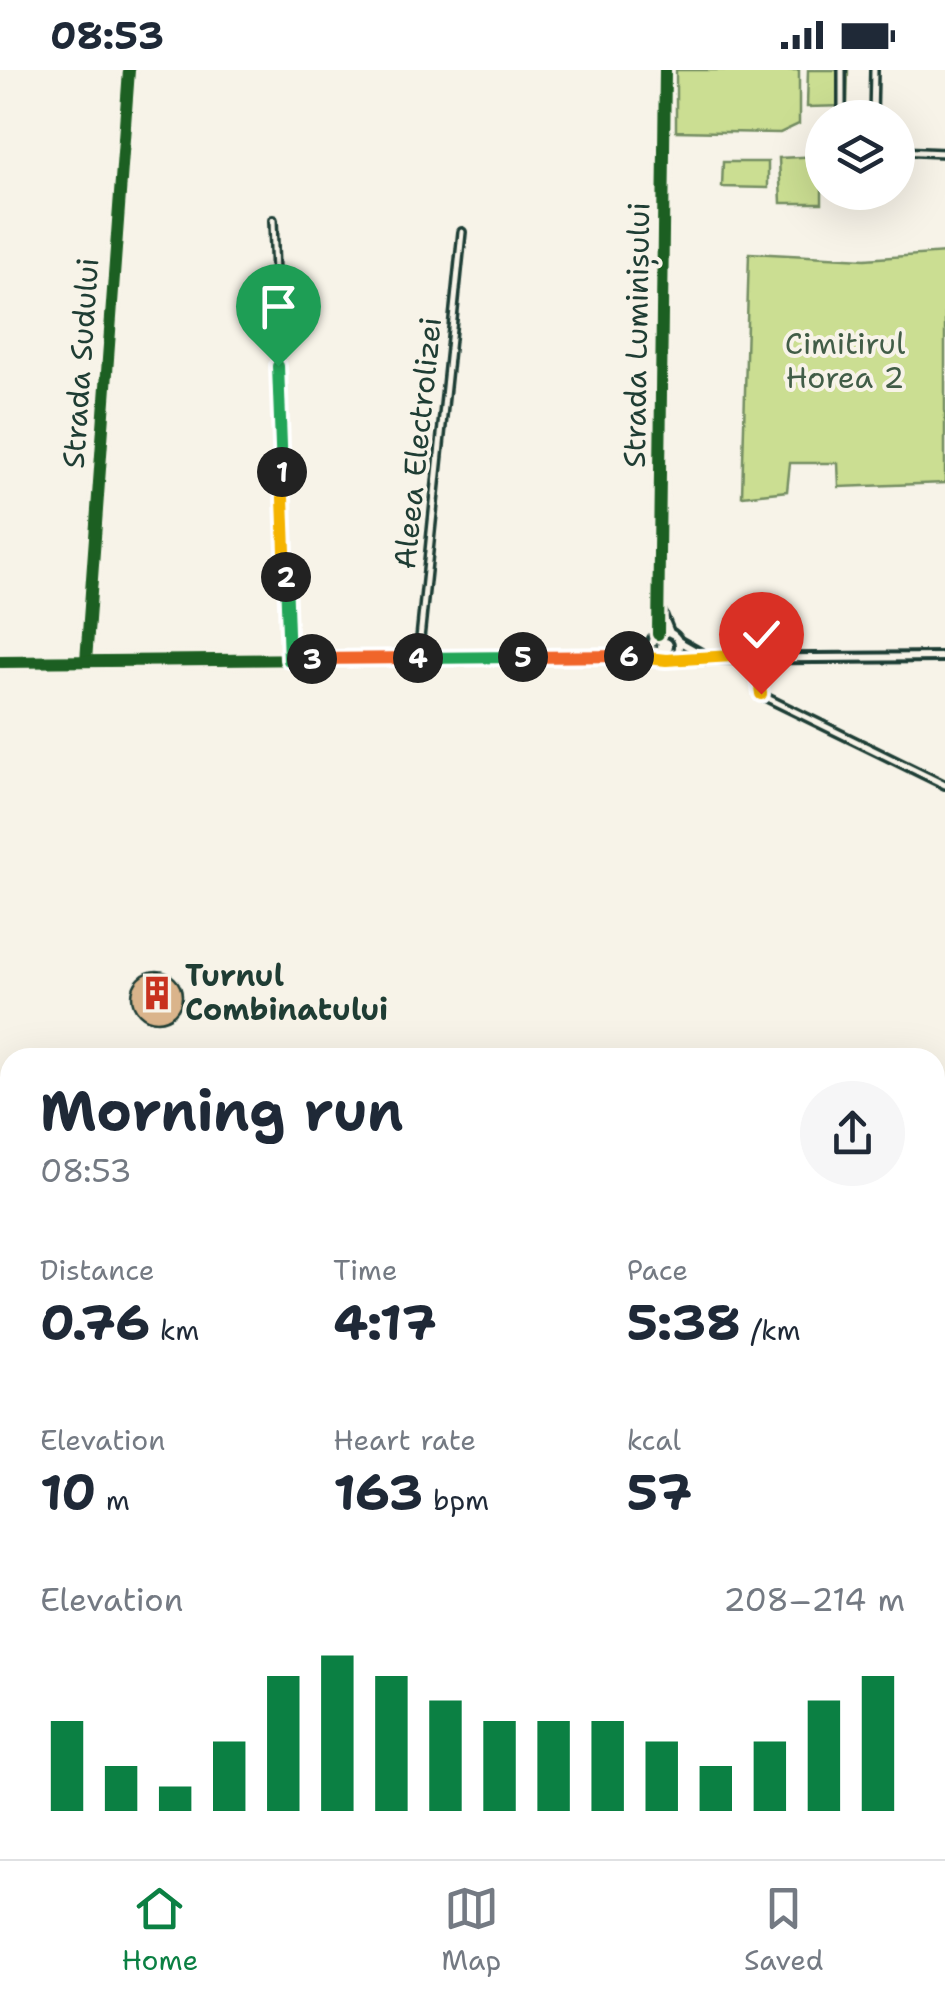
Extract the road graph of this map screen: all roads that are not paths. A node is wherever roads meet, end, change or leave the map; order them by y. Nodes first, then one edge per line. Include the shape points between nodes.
1 (129, 70) edge
2 (665, 70) edge
3 (842, 70) edge
4 (874, 70) edge
5 (842, 100) edge
6 (873, 100) edge
7 (915, 152) edge
8 (945, 153) edge
9 (273, 220) dead end
10 (462, 232) dead end
11 (659, 600) junction
12 (658, 634) junction
13 (674, 637) junction
14 (652, 644) junction
15 (945, 653) edge
16 (630, 656) junction
17 (656, 656) junction
18 (704, 656) junction
19 (756, 656) junction
20 (418, 658) junction
21 (670, 659) junction
22 (289, 660) junction
23 (86, 661) junction
24 (0, 662) edge
25 (945, 786) edge

1 - 23 street, Strada Sudului
2 - 11 street, Strada Luminișului
3 - 5 street
4 - 6 street
7 - 8 street
9 - 22 street
10 - 20 street, Aleea Electrolizei
11 - 12 street, Strada Luminișului
11 - 13 street, Strada Luminișului
12 - 13 street
12 - 14 street
13 - 18 street
13 - 21 street via 677,653
14 - 16 street
14 - 17 street
15 - 19 street
16 - 17 street
16 - 20 street
17 - 21 street
18 - 19 street
18 - 21 street
19 - 25 street via 761,694
20 - 22 street
22 - 23 street
23 - 24 street

